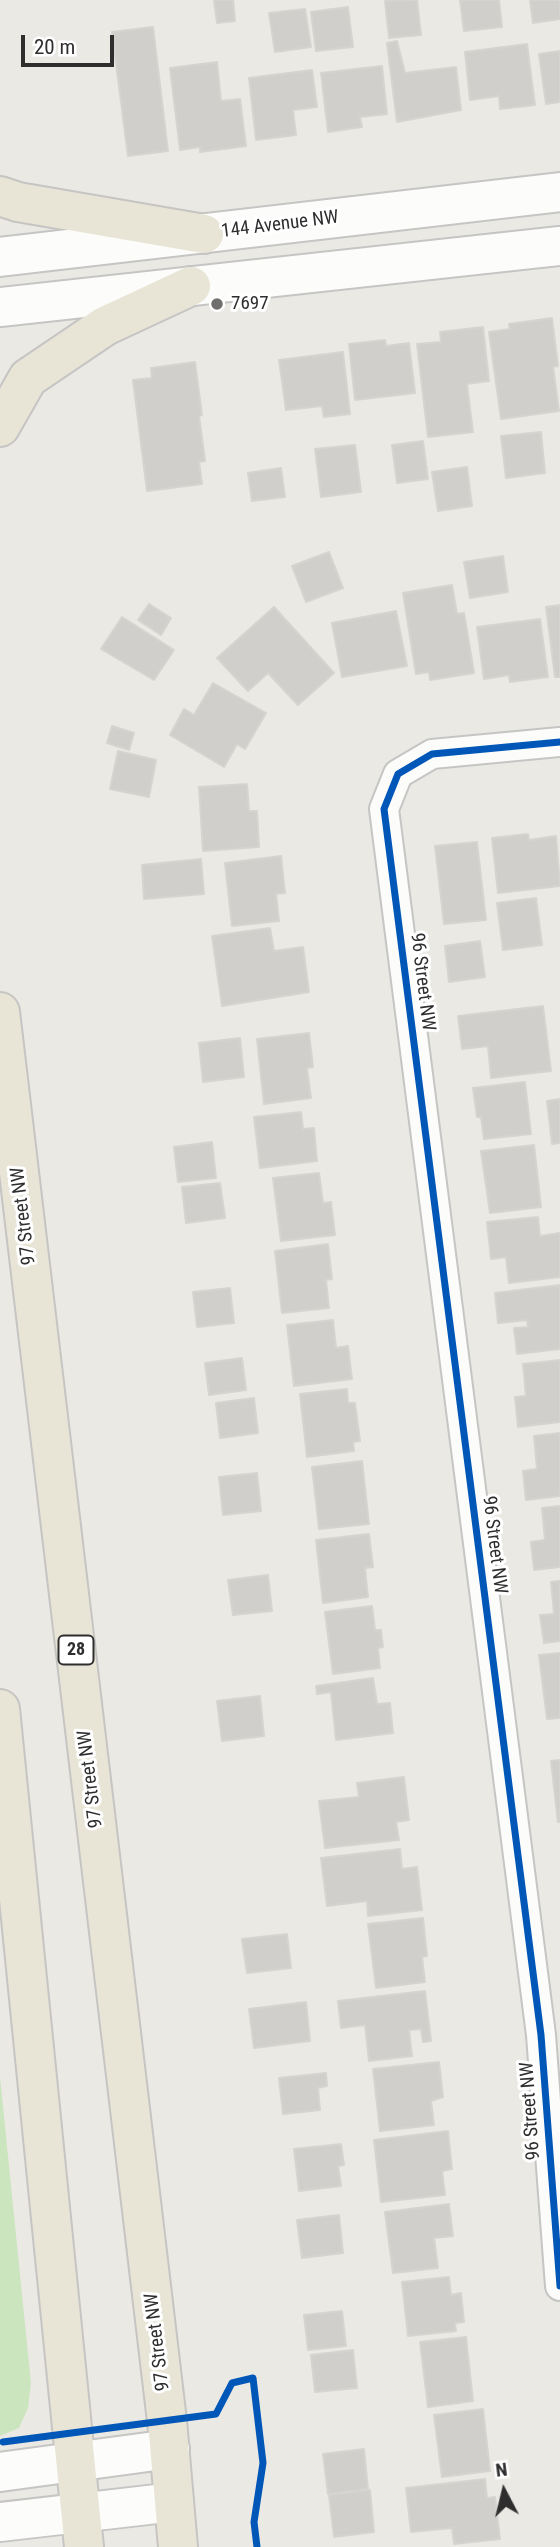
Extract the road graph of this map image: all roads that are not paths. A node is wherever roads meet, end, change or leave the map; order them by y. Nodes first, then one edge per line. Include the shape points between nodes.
1 (560, 192) edge
2 (0, 196) edge
3 (204, 234) junction
4 (560, 246) edge
5 (0, 257) edge
6 (191, 286) junction
7 (0, 307) edge
8 (0, 427) edge
9 (560, 741) edge
10 (0, 1012) edge
11 (0, 1709) edge
12 (550, 2034) edge
13 (560, 2286) edge
14 (170, 2449) junction
15 (76, 2462) junction
16 (0, 2472) edge
17 (174, 2502) junction
18 (0, 2522) edge
19 (83, 2530) edge
20 (178, 2547) edge

1 - 3 street, 144 Avenue NW
2 - 3 main road
3 - 5 street, 144 Avenue NW
4 - 6 street
6 - 7 street
6 - 8 main road via 105,326 28,378
9 - 12 street, 96 Street NW via 432,754 398,774 384,809
10 - 14 main road, 97 Street NW / 28
11 - 15 main road
12 - 13 street, 96 Street NW
14 - 15 street
14 - 17 main road, 97 Street NW
15 - 16 street
15 - 19 main road
17 - 19 street
17 - 20 main road, 97 Street NW
18 - 19 street

